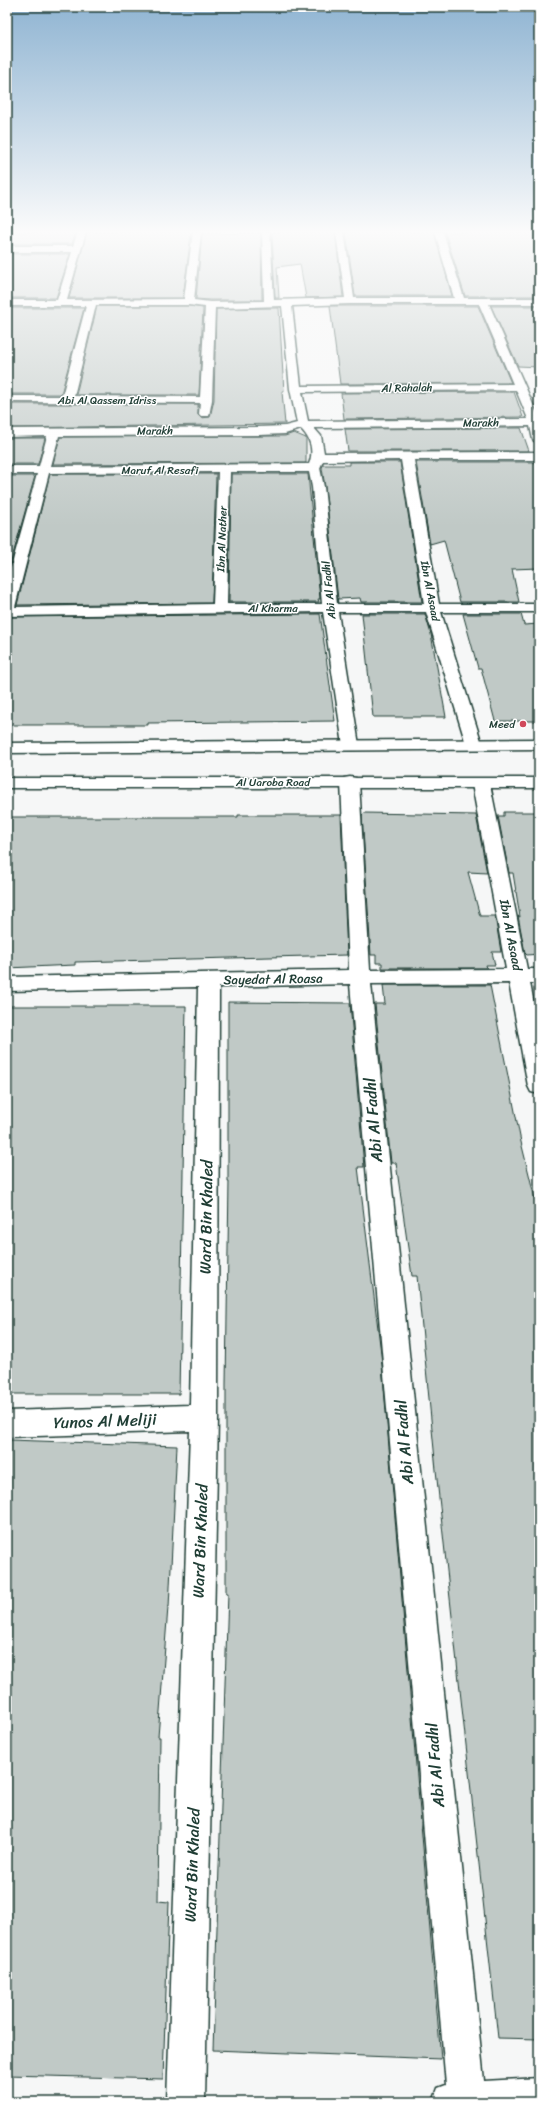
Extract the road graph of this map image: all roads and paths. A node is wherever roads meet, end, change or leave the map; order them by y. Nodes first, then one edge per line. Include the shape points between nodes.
1 (85, 330) edge
2 (209, 330) edge
3 (290, 330) edge
4 (495, 330) edge
5 (519, 387) junction
6 (296, 389) junction
7 (7, 399) edge
8 (67, 400) junction
9 (206, 400) junction
10 (537, 422) edge
11 (303, 425) junction
12 (204, 431) junction
13 (7, 433) edge
14 (54, 433) junction
15 (539, 440) edge
16 (539, 456) edge
17 (407, 457) junction
18 (316, 463) junction
19 (224, 469) junction
20 (7, 470) edge
21 (43, 470) junction
22 (220, 608) junction
23 (330, 608) junction
24 (432, 608) junction
25 (539, 608) edge
26 (7, 609) edge
27 (7, 612) edge
28 (474, 744) junction
29 (539, 744) edge
30 (350, 745) junction
31 (7, 748) edge
32 (350, 782) junction
33 (7, 783) edge
34 (539, 783) edge
35 (481, 784) junction
36 (519, 976) junction
37 (539, 976) edge
38 (360, 977) junction
39 (209, 981) junction
40 (7, 984) edge
41 (539, 1086) edge
42 (204, 1418) junction
43 (7, 1424) edge
44 (539, 2097) edge
45 (186, 2102) edge
46 (452, 2102) edge
47 (467, 2102) edge

1 - 8 street
2 - 9 street
3 - 6 street
4 - 5 street
5 - 6 street, Al Rahalah
5 - 10 street
6 - 11 street
7 - 8 street, Abi Al Qassem Idriss
8 - 9 street, Abi Al Qassem Idriss
9 - 12 street
10 - 11 street, Marakh
10 - 15 street
11 - 12 street, Marakh via 285,430
11 - 18 street, Abi Al Fadhl via 315,436
12 - 14 street, Marakh
13 - 14 street, Marakh
14 - 21 street
16 - 17 street, Maruf Al Resafi
17 - 18 street, Maruf Al Resafi
17 - 24 street, Ibn Al Asaad
18 - 19 street, Maruf Al Resafi
18 - 23 street, Abi Al Fadhl
19 - 21 street, Maruf Al Resafi
19 - 22 street, Ibn Al Nather
20 - 21 street, Maruf Al Resafi
21 - 26 street
22 - 23 street, Al Kharma
22 - 27 street, Al Kharma
23 - 24 street, Al Kharma
23 - 30 street, Abi Al Fadhl
24 - 25 street, Al Kharma
24 - 28 street, Ibn Al Asaad
28 - 29 street
28 - 30 street
30 - 31 street
32 - 33 street, Al Uaroba Road
32 - 35 street, Al Uaroba Road
32 - 38 street, Abi Al Fadhl
34 - 35 street, Al Uaroba Road
35 - 36 street, Ibn Al Asaad
36 - 37 street, Sayedat Al Roasa
36 - 38 street, Sayedat Al Roasa
36 - 41 street, Ibn Al Asaad
38 - 39 street, Sayedat Al Roasa
38 - 47 street, Abi Al Fadhl
39 - 40 street, Sayedat Al Roasa
39 - 42 street, Ward Bin Khaled
42 - 43 street, Yunos Al Meliji
42 - 45 street, Ward Bin Khaled
44 - 47 street
46 - 47 street

